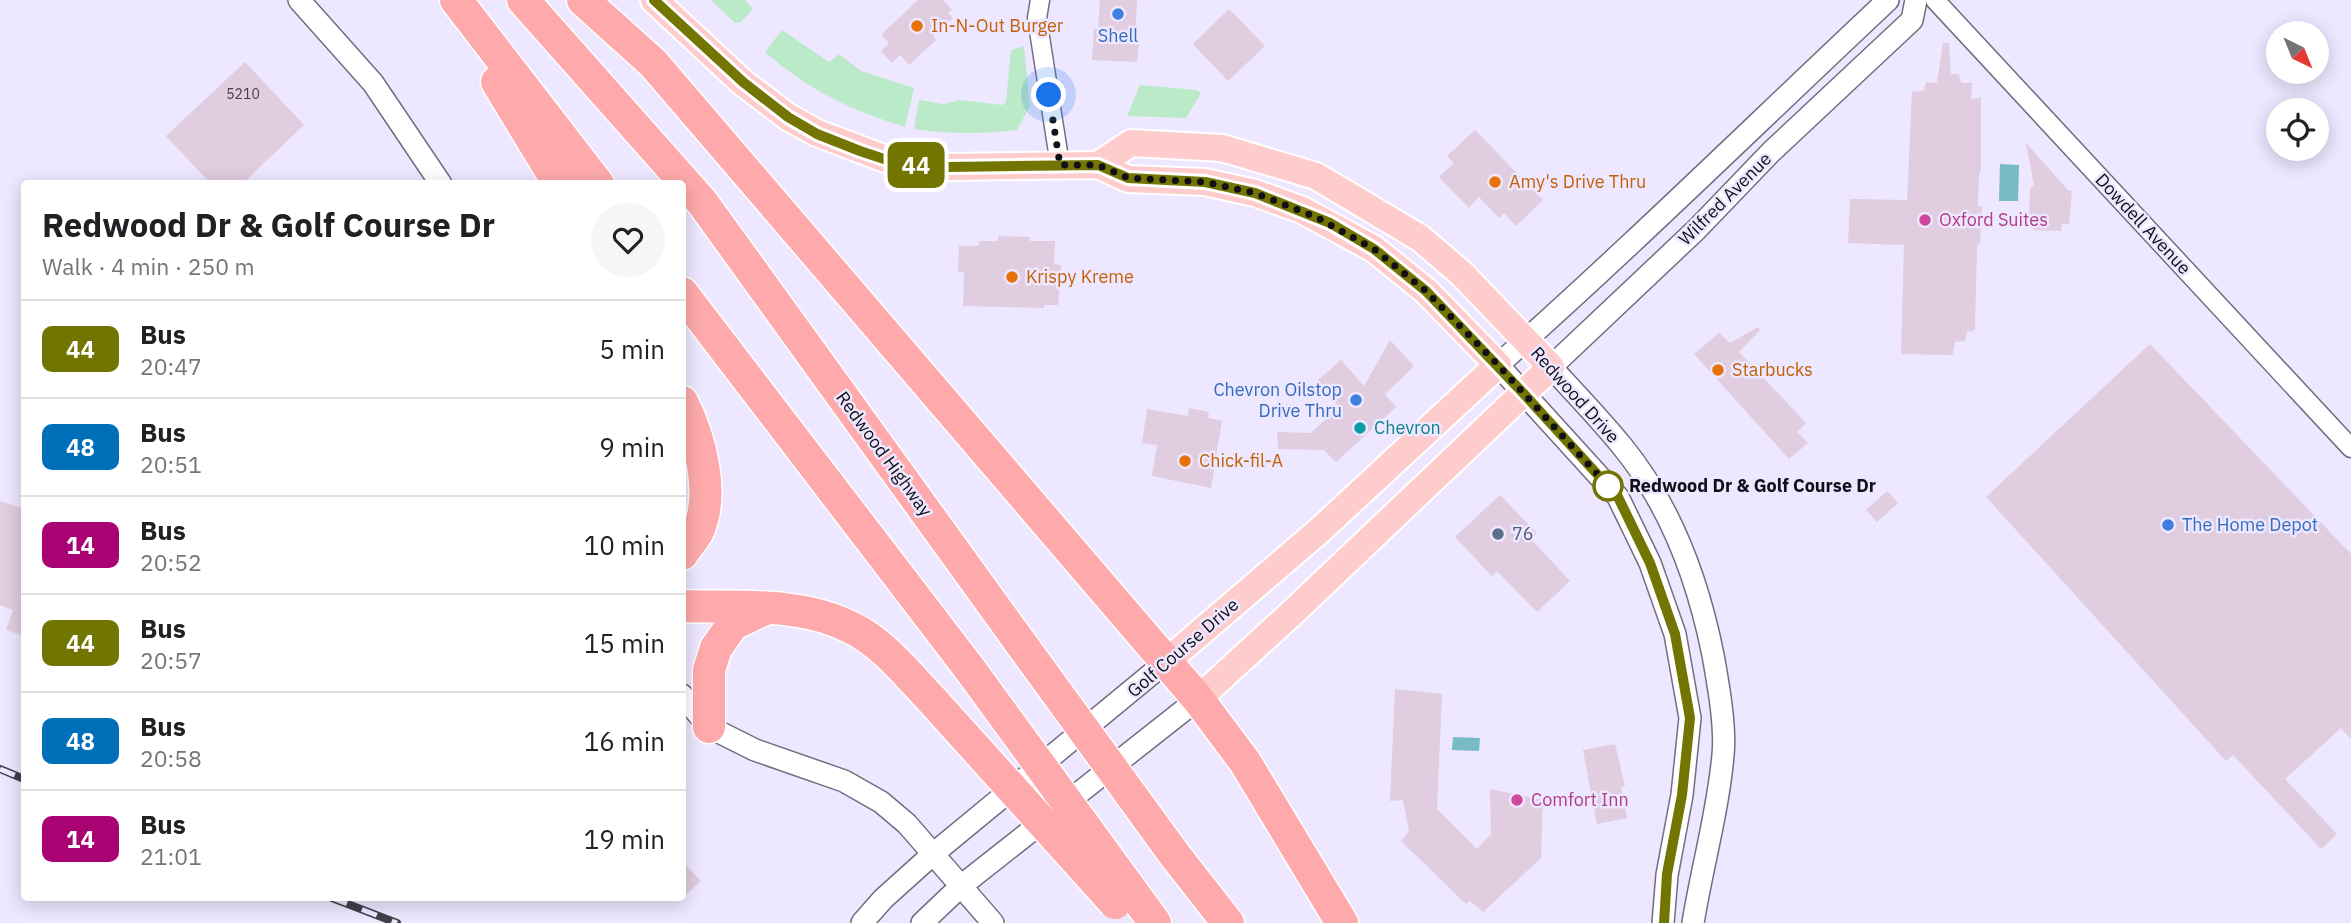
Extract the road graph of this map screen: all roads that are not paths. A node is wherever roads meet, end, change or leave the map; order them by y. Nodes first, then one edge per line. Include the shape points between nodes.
1 (299, 0) edge
2 (447, 0) edge
3 (456, 0) edge
4 (523, 0) edge
5 (583, 0) edge
6 (654, 0) edge
7 (1040, 0) edge
8 (1888, 0) edge
9 (1916, 0) edge
10 (1935, 0) edge
11 (1060, 165) junction
12 (1098, 165) junction
13 (439, 180) edge
14 (557, 180) edge
15 (595, 180) edge
16 (683, 180) edge
17 (686, 184) edge
18 (686, 298) edge
19 (1526, 341) junction
20 (1498, 365) junction
21 (1551, 367) junction
22 (1524, 394) junction
23 (686, 410) edge
24 (2351, 448) edge
25 (688, 539) edge
26 (686, 606) edge
27 (766, 609) junction
28 (1707, 628) junction
29 (1675, 634) junction
30 (1166, 662) junction
31 (1198, 699) junction
32 (686, 700) edge
33 (709, 727) junction
34 (933, 854) junction
35 (1667, 874) junction
36 (1700, 879) junction
37 (961, 886) junction
38 (1127, 905) edge
39 (862, 923) edge
40 (922, 923) edge
41 (993, 923) edge
42 (1154, 923) edge
43 (1228, 923) edge
44 (1342, 923) edge
45 (1664, 923) edge
46 (1693, 923) edge

1 - 13 street via 373,83
2 - 14 highway
3 - 15 highway
4 - 16 highway, Redwood Highway, bridge
5 - 30 highway via 653,63
6 - 11 main road, Redwood Drive via 743,82 817,134 899,164
7 - 11 street via 1037,19
8 - 19 street, Wilfred Avenue
9 - 21 street, Wilfred Avenue via 1912,20
10 - 24 street, Dowdell Avenue
11 - 12 main road, Redwood Drive
12 - 19 main road, Redwood Drive via 1131,143 1222,148 1315,176 1420,238
12 - 20 main road, Redwood Drive via 1128,178 1205,182 1255,193 1330,223 1374,249 1426,291
17 - 43 highway, Redwood Highway, bridge
18 - 38 highway, bridge via 969,668
19 - 20 street, Wilfred Avenue
19 - 21 main road, Redwood Drive
20 - 22 street, Redwood Drive
20 - 30 main road, Golf Course Drive via 1320,530
21 - 22 main road, Wilfred Avenue
21 - 28 street, Redwood Drive via 1624,448 1666,512 1681,543
22 - 29 street, Redwood Drive via 1618,497 1650,563
22 - 31 main road
23 - 25 highway via 704,461 704,503
26 - 27 highway
27 - 33 highway via 733,624 716,648 709,670
27 - 38 highway, bridge via 816,613 854,628 890,656
28 - 29 street
28 - 36 street, Redwood Drive via 1724,751 1718,803
29 - 35 street, Redwood Drive via 1690,718
30 - 31 highway
30 - 34 street, Golf Course Drive
31 - 37 street
31 - 44 highway via 1245,762
32 - 33 street
33 - 34 street via 755,750 844,781 881,802
34 - 37 street
34 - 39 street, Golf Course Drive
35 - 36 street
35 - 45 street, Redwood Drive
36 - 46 street, Redwood Drive
37 - 40 street
37 - 41 street
38 - 42 highway

